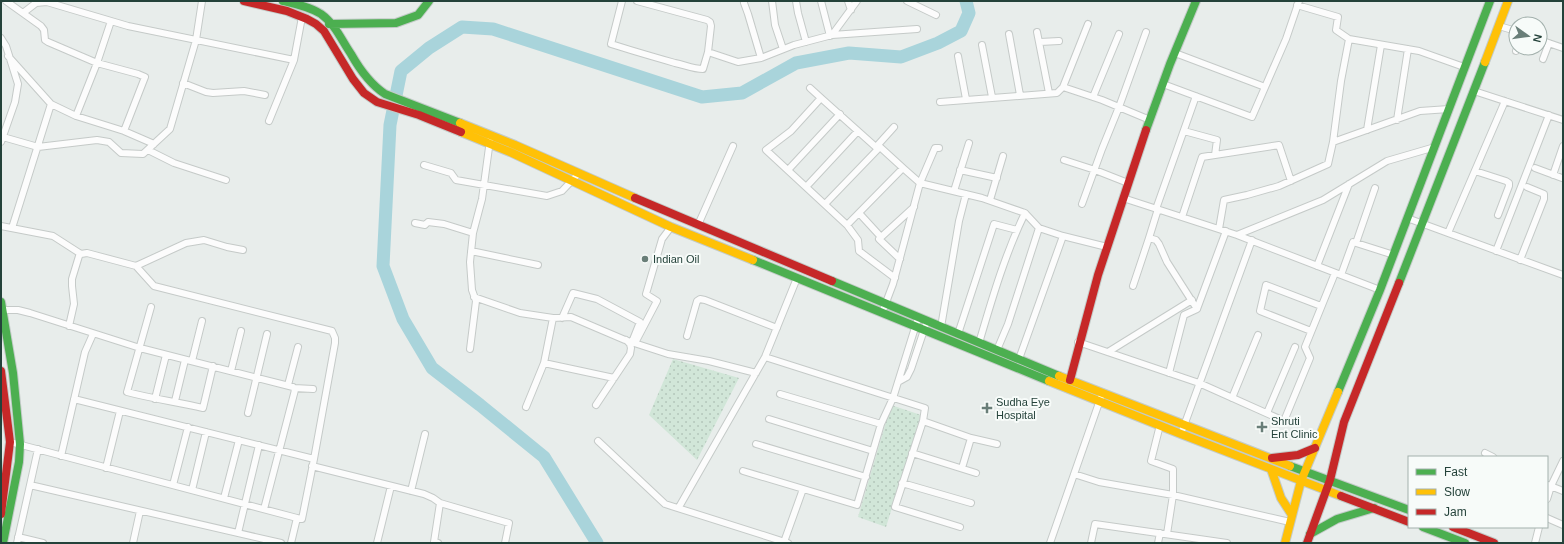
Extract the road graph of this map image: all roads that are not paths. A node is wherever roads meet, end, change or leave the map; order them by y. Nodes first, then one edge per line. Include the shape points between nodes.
1 (6, 1) edge
2 (202, 1) edge
3 (244, 1) edge
4 (283, 1) edge
5 (429, 1) edge
6 (622, 1) edge
7 (637, 1) edge
8 (772, 1) edge
9 (796, 1) edge
10 (821, 1) edge
11 (848, 1) edge
12 (857, 1) edge
13 (907, 1) edge
14 (1196, 1) edge
15 (1490, 1) edge
16 (1508, 1) edge
17 (744, 3) dead end
18 (1298, 3) edge
19 (851, 10) junction
20 (24, 13) junction
21 (936, 15) dead end
22 (302, 17) junction
23 (111, 21) junction
24 (332, 24) junction
25 (1088, 24) dead end
26 (318, 25) junction
27 (1499, 26) junction
28 (917, 29) dead end
29 (1508, 29) edge
30 (1037, 32) dead end
31 (1146, 32) dead end
32 (1009, 34) dead end
33 (1119, 34) dead end
34 (831, 36) junction
35 (1, 38) edge
36 (1349, 39) junction
37 (196, 40) junction
38 (1059, 41) dead end
39 (806, 42) junction
40 (1040, 42) junction
41 (1549, 43) joint
42 (982, 44) dead end
43 (1381, 44) junction
44 (1563, 48) edge
45 (783, 49) junction
46 (1408, 49) junction
47 (708, 52) junction
48 (1175, 53) junction
49 (8, 56) junction
50 (958, 56) dead end
51 (761, 58) junction
52 (1543, 59) dead end
53 (294, 60) junction
54 (97, 63) junction
55 (1464, 67) junction
56 (183, 83) junction
57 (1163, 84) junction
58 (1063, 87) junction
59 (1265, 87) junction
60 (810, 88) dead end
61 (1474, 92) junction
62 (1049, 93) junction
63 (265, 95) dead end
64 (1020, 95) junction
65 (1092, 96) junction
66 (1196, 96) junction
67 (992, 97) junction
68 (820, 98) junction
69 (966, 99) junction
70 (1504, 101) junction
71 (940, 102) dead end
72 (51, 104) junction
73 (1119, 107) junction
74 (1449, 109) junction
75 (420, 111) junction
76 (840, 114) junction
77 (1549, 115) junction
78 (76, 116) junction
79 (1150, 120) junction
80 (1397, 120) junction
81 (1563, 120) edge
82 (269, 121) dead end
83 (894, 127) dead end
84 (1366, 130) junction
85 (124, 131) junction
86 (858, 131) junction
87 (1184, 131) junction
88 (490, 139) junction
89 (2, 140) edge
90 (1333, 142) junction
91 (968, 143) dead end
92 (154, 144) junction
93 (733, 146) dead end
94 (1435, 146) junction
95 (1563, 146) edge
96 (38, 147) junction
97 (877, 148) junction
98 (939, 148) dead end
99 (148, 150) junction
100 (1215, 155) junction
101 (1003, 156) dead end
102 (1064, 160) dead end
103 (424, 165) dead end
104 (903, 168) junction
105 (1535, 168) dead end
106 (788, 170) junction
107 (960, 170) junction
108 (1095, 170) junction
109 (1475, 171) junction
110 (579, 173) junction
111 (1553, 175) junction
112 (996, 178) junction
113 (1562, 178) dead end
114 (226, 180) dead end
115 (573, 181) junction
116 (1291, 181) junction
117 (920, 183) junction
118 (1128, 183) junction
119 (484, 184) junction
120 (1349, 184) junction
121 (1527, 187) dead end
122 (806, 188) junction
123 (1375, 188) dead end
124 (954, 191) junction
125 (966, 194) junction
126 (1122, 198) junction
127 (990, 200) junction
128 (825, 204) junction
129 (1082, 204) dead end
130 (914, 207) junction
131 (1157, 209) junction
132 (859, 213) junction
133 (1025, 213) junction
134 (675, 215) junction
135 (1498, 215) dead end
136 (1182, 217) junction
137 (1408, 218) junction
138 (415, 224) dead end
139 (1423, 224) junction
140 (847, 225) junction
141 (1, 226) edge
142 (698, 226) junction
143 (671, 227) junction
144 (12, 228) junction
145 (1040, 228) junction
146 (1218, 229) junction
147 (1017, 230) junction
148 (1226, 231) junction
149 (473, 233) junction
150 (1448, 233) junction
151 (1238, 235) junction
152 (1062, 236) junction
153 (881, 237) junction
154 (1149, 238) junction
155 (1252, 240) junction
156 (1356, 243) junction
157 (1106, 247) junction
158 (243, 250) dead end
159 (471, 251) junction
160 (1496, 251) junction
161 (81, 254) junction
162 (1394, 255) junction
163 (900, 259) junction
164 (1520, 260) junction
165 (538, 265) dead end
166 (136, 266) junction
167 (1317, 266) junction
168 (1335, 273) junction
169 (1342, 275) junction
170 (1563, 275) edge
171 (797, 278) junction
172 (895, 278) junction
173 (1133, 286) dead end
174 (1380, 290) junction
175 (474, 297) junction
176 (1192, 300) junction
177 (885, 304) junction
178 (1322, 306) junction
179 (1, 307) edge
180 (152, 307) dead end
181 (1197, 309) junction
182 (882, 313) junction
183 (553, 318) junction
184 (562, 318) junction
185 (918, 318) junction
186 (202, 321) dead end
187 (927, 321) junction
188 (70, 326) junction
189 (915, 326) junction
190 (941, 327) junction
191 (777, 328) junction
192 (924, 330) junction
193 (241, 331) dead end
194 (1312, 331) junction
195 (93, 334) junction
196 (267, 334) dead end
197 (958, 334) junction
198 (1258, 335) dead end
199 (687, 336) dead end
200 (625, 340) junction
201 (1078, 342) junction
202 (634, 343) junction
203 (979, 343) junction
204 (298, 347) dead end
205 (1295, 347) dead end
206 (140, 348) junction
207 (470, 349) dead end
208 (997, 350) junction
209 (1108, 352) junction
210 (166, 355) junction
211 (765, 357) junction
212 (1019, 359) junction
213 (188, 360) junction
214 (544, 363) junction
215 (213, 366) junction
216 (1, 371) edge
217 (231, 371) junction
218 (1169, 373) junction
219 (756, 374) junction
220 (257, 378) junction
221 (614, 378) junction
222 (1070, 380) junction
223 (898, 382) junction
224 (1199, 383) junction
225 (288, 385) junction
226 (294, 388) junction
227 (313, 389) dead end
228 (3, 390) edge
229 (1103, 392) junction
230 (780, 394) dead end
231 (893, 398) junction
232 (1232, 398) junction
233 (74, 399) junction
234 (155, 400) junction
235 (175, 401) junction
236 (1099, 401) junction
237 (596, 405) dead end
238 (526, 407) dead end
239 (120, 410) junction
240 (248, 413) dead end
241 (1267, 413) junction
242 (769, 419) dead end
243 (923, 421) junction
244 (881, 424) junction
245 (1185, 424) junction
246 (1160, 426) junction
247 (188, 427) junction
248 (206, 432) junction
249 (426, 434) dead end
250 (1181, 434) junction
251 (971, 438) junction
252 (239, 440) junction
253 (598, 441) dead end
254 (10, 442) junction
255 (20, 444) junction
256 (756, 444) dead end
257 (998, 444) dead end
258 (259, 445) junction
259 (1315, 448) junction
260 (38, 449) junction
261 (280, 450) junction
262 (873, 451) junction
263 (912, 453) junction
264 (1485, 453) dead end
265 (61, 456) junction
266 (1491, 456) edge
267 (1272, 458) junction
268 (314, 459) junction
269 (1563, 462) edge
270 (312, 466) junction
271 (106, 468) junction
272 (962, 468) junction
273 (1271, 469) junction
274 (743, 471) dead end
275 (1305, 471) junction
276 (976, 473) dead end
277 (1074, 474) junction
278 (866, 477) junction
279 (1330, 480) junction
280 (1301, 481) junction
281 (902, 483) junction
282 (30, 485) junction
283 (173, 485) junction
284 (391, 486) junction
285 (1549, 486) edge
286 (803, 489) junction
287 (192, 490) junction
288 (1326, 490) junction
289 (411, 491) junction
290 (1563, 491) edge
291 (1173, 495) junction
292 (224, 498) junction
293 (440, 503) junction
294 (971, 503) dead end
295 (245, 504) junction
296 (679, 507) junction
297 (1374, 508) junction
298 (264, 509) junction
299 (1408, 510) edge
300 (140, 511) junction
301 (1, 514) edge
302 (297, 518) junction
303 (1548, 518) edge
304 (1291, 519) junction
305 (1408, 522) edge
306 (1563, 525) edge
307 (960, 527) dead end
308 (1426, 528) edge
309 (1456, 528) edge
310 (1539, 528) edge
311 (238, 533) junction
312 (1160, 533) junction
313 (1167, 534) junction
314 (1310, 534) junction
315 (17, 540) edge
316 (786, 542) edge
317 (3, 543) edge
318 (43, 543) edge
319 (133, 543) edge
320 (281, 543) edge
321 (291, 543) edge
322 (376, 543) edge
323 (435, 543) edge
324 (505, 543) edge
325 (1050, 543) edge
326 (1091, 543) edge
327 (1158, 543) edge
328 (1227, 543) edge
329 (1285, 543) edge
330 (1307, 543) edge
331 (1465, 543) edge
332 (1494, 543) edge
333 (1535, 543) edge

1 - 20 street
2 - 37 street
3 - 22 main road
4 - 24 main road via 318,12
5 - 24 main road via 418,15 396,23
6 - 47 street via 611,44 694,69 703,69
7 - 47 street via 710,22
8 - 45 street via 775,25
9 - 39 street
10 - 34 street
11 - 19 street
12 - 19 street
13 - 21 street
14 - 48 main road
15 - 55 main road
16 - 27 main road
17 - 51 street
18 - 36 street via 1338,17 1336,30
18 - 59 street
19 - 34 street
20 - 23 street via 42,1
20 - 54 street via 41,26 45,40
22 - 26 main road
22 - 53 street
23 - 37 street
23 - 54 street
24 - 26 main road
24 - 75 main road via 371,83 385,94
25 - 58 street
26 - 75 main road via 364,93 377,102
27 - 29 street
27 - 61 main road
28 - 34 street
30 - 40 street
31 - 73 street
32 - 64 street
33 - 65 street
34 - 39 street
35 - 49 street
36 - 43 street
36 - 90 street
37 - 53 street
37 - 56 street
38 - 40 street
39 - 45 street
40 - 62 street
41 - 44 street
41 - 52 street
42 - 67 street
43 - 46 street
43 - 84 street
45 - 51 street
46 - 55 street
46 - 80 street
47 - 51 street via 738,62
48 - 57 main road
48 - 59 street
49 - 72 street
49 - 89 street via 18,84 15,102
50 - 69 street
53 - 82 street
54 - 78 street
54 - 85 street via 145,77
55 - 74 main road
56 - 63 street via 206,92 244,91
56 - 92 street via 170,129
57 - 66 street
57 - 79 main road
58 - 62 street via 1057,93
58 - 65 street
59 - 66 street via 1252,117
60 - 68 street
61 - 70 street
61 - 139 main road
62 - 64 street
64 - 67 street
65 - 73 street
66 - 87 street
67 - 69 street
68 - 76 street
68 - 106 street via 791,131 766,150
69 - 71 street
70 - 77 street
70 - 109 street
72 - 78 street
72 - 96 street
73 - 79 street
73 - 108 street
74 - 80 street via 1420,112
74 - 94 main road
75 - 88 main road
76 - 86 street
76 - 106 street
77 - 81 street
77 - 160 street
78 - 85 street
79 - 118 main road
80 - 84 street
83 - 97 street
84 - 90 street
85 - 92 street
86 - 97 street
86 - 122 street
87 - 100 street via 1217,140
87 - 131 street
88 - 110 main road
88 - 115 main road
88 - 119 street
89 - 96 street
90 - 116 street via 1328,164
91 - 107 street
92 - 99 street
93 - 142 street
94 - 120 street via 1387,161
94 - 137 main road
95 - 111 street
96 - 99 street via 97,140 109,142 121,153 143,154
96 - 144 street
97 - 104 street via 880,147
97 - 128 street
98 - 117 street via 935,148
99 - 114 street via 174,163
100 - 116 street via 1279,145
100 - 136 street via 1202,157
101 - 112 street
102 - 108 street
103 - 119 street via 451,173 456,180
104 - 117 street
104 - 132 street
105 - 111 street
106 - 122 street
107 - 112 street
107 - 124 street
108 - 118 street
108 - 129 street
109 - 135 street via 1509,183
109 - 150 street
110 - 115 street
110 - 134 main road
111 - 113 street
112 - 127 street
115 - 119 street via 562,191 547,196
115 - 143 main road
116 - 146 street via 1247,196 1224,200
117 - 124 street
117 - 130 street
118 - 126 main road
119 - 149 street
120 - 151 street via 1323,200
120 - 167 street
121 - 164 street via 1544,194 1544,199
122 - 128 street
123 - 156 street
124 - 125 street
125 - 127 street
125 - 190 street
126 - 131 street
126 - 157 main road
127 - 133 street
128 - 140 street
130 - 153 street
130 - 163 street
131 - 136 street
131 - 154 street
132 - 140 street
132 - 153 street
133 - 145 street
133 - 147 street
134 - 142 main road
134 - 143 main road
136 - 146 street
137 - 139 street
137 - 162 main road
138 - 149 street via 444,224
139 - 150 street
139 - 279 main road via 1344,422
140 - 172 street via 858,240 859,251
141 - 144 street
142 - 177 main road
143 - 171 main road
143 - 202 street via 662,239 646,294 657,301
144 - 161 street via 53,236
145 - 152 street
145 - 208 street
146 - 148 street
147 - 197 street via 994,224
147 - 203 street
148 - 151 street
148 - 181 street
149 - 159 street
150 - 160 street
151 - 155 street
152 - 157 street
152 - 212 street
153 - 163 street via 879,239
154 - 173 street
154 - 176 street via 1159,244 1167,262
155 - 167 street
155 - 224 street
156 - 162 street
156 - 169 street via 1353,242
157 - 201 main road
158 - 166 street via 204,240 195,241
159 - 165 street
159 - 175 street
160 - 164 street
161 - 166 street via 86,253
161 - 188 street via 72,279 74,304
162 - 174 main road
163 - 172 street
164 - 170 street
166 - 268 street via 154,286 332,331 335,343
167 - 168 street
168 - 169 street
168 - 178 street
169 - 174 street
171 - 182 main road
171 - 191 street
172 - 177 street
174 - 259 main road
175 - 183 street via 520,313
175 - 207 street via 476,301
176 - 181 street
176 - 209 street
177 - 182 street
177 - 185 main road
178 - 194 street
178 - 194 street via 1266,285 1260,311
179 - 188 street via 30,312
179 - 255 main road via 13,373
180 - 206 street
181 - 218 street via 1184,315
182 - 189 main road
183 - 184 street
183 - 214 street
184 - 200 street via 571,317
184 - 202 street via 573,293 597,299 640,322
185 - 187 main road
185 - 189 street
186 - 213 street
187 - 190 main road
187 - 192 street
188 - 195 street
189 - 192 main road
189 - 223 street
190 - 197 main road
191 - 199 street via 700,299 697,301
191 - 211 street
192 - 223 street via 911,369 907,377
192 - 236 main road
193 - 217 street
194 - 241 street via 1305,347 1310,358 1284,420
195 - 206 street
195 - 233 street via 85,352
196 - 220 street
197 - 203 main road
198 - 232 street
200 - 202 street
200 - 221 street via 630,344 630,354
201 - 209 street
201 - 222 main road
202 - 219 street via 668,354
203 - 208 main road
204 - 225 street
205 - 241 street
206 - 210 street
206 - 234 street via 127,392
208 - 212 main road
209 - 218 street
210 - 213 street
210 - 234 street
211 - 219 street
211 - 231 street
212 - 222 main road
213 - 215 street
213 - 235 street
214 - 221 street
214 - 238 street
215 - 217 street
215 - 235 street via 203,408
216 - 228 main road
217 - 220 street
218 - 224 street
219 - 296 street
220 - 225 street
220 - 240 street
221 - 237 street
222 - 229 main road
223 - 231 street
224 - 232 street
224 - 245 street
225 - 226 street
226 - 227 street
226 - 261 street
228 - 254 main road
229 - 236 street
229 - 245 main road
230 - 244 street
231 - 243 street via 925,408
231 - 244 street
232 - 241 street
233 - 239 street
233 - 265 street
234 - 235 street
236 - 246 main road
236 - 277 street
239 - 247 street
239 - 271 street
242 - 262 street
243 - 251 street
243 - 263 street
244 - 262 street
245 - 250 street
245 - 267 main road
246 - 250 main road
246 - 291 street via 1151,461 1173,469
247 - 248 street
247 - 283 street
248 - 252 street
248 - 287 street
249 - 289 street
250 - 273 main road
251 - 257 street
251 - 272 street
252 - 258 street
252 - 292 street
253 - 296 street via 665,504
254 - 255 street
254 - 301 main road
255 - 260 street
255 - 317 main road via 17,474
256 - 278 street
258 - 261 street
258 - 295 street
259 - 267 main road via 1298,455
259 - 275 main road
260 - 265 street
260 - 282 street
261 - 268 street
261 - 298 street
262 - 278 street
263 - 272 street
263 - 281 street
264 - 266 street
265 - 271 street
267 - 275 main road
268 - 270 street
269 - 285 street
270 - 284 street
270 - 302 street via 302,519
271 - 283 street
272 - 276 street
273 - 280 main road
273 - 304 main road
274 - 286 street
275 - 279 main road
275 - 280 main road
277 - 291 street via 1099,482
277 - 325 street
278 - 286 street via 857,505
279 - 288 main road
279 - 299 main road
280 - 288 main road
280 - 304 main road
281 - 294 street
281 - 307 street via 895,507
282 - 300 street
282 - 315 street
283 - 287 street
284 - 289 street
284 - 322 street
285 - 290 street
286 - 316 street
287 - 292 street
288 - 297 main road
288 - 314 main road
289 - 293 street via 429,496
291 - 304 street
291 - 313 street
292 - 295 street
293 - 323 street
293 - 324 street via 509,523
295 - 298 street
295 - 311 street
296 - 316 street
297 - 305 main road
297 - 314 main road via 1337,519
298 - 302 street
300 - 311 street
300 - 319 street
302 - 321 street
303 - 306 street
304 - 329 main road
308 - 331 main road
309 - 332 main road
310 - 333 street
311 - 320 street
312 - 313 street
312 - 326 street via 1095,524
312 - 327 street
313 - 328 street
314 - 330 main road
315 - 318 street

